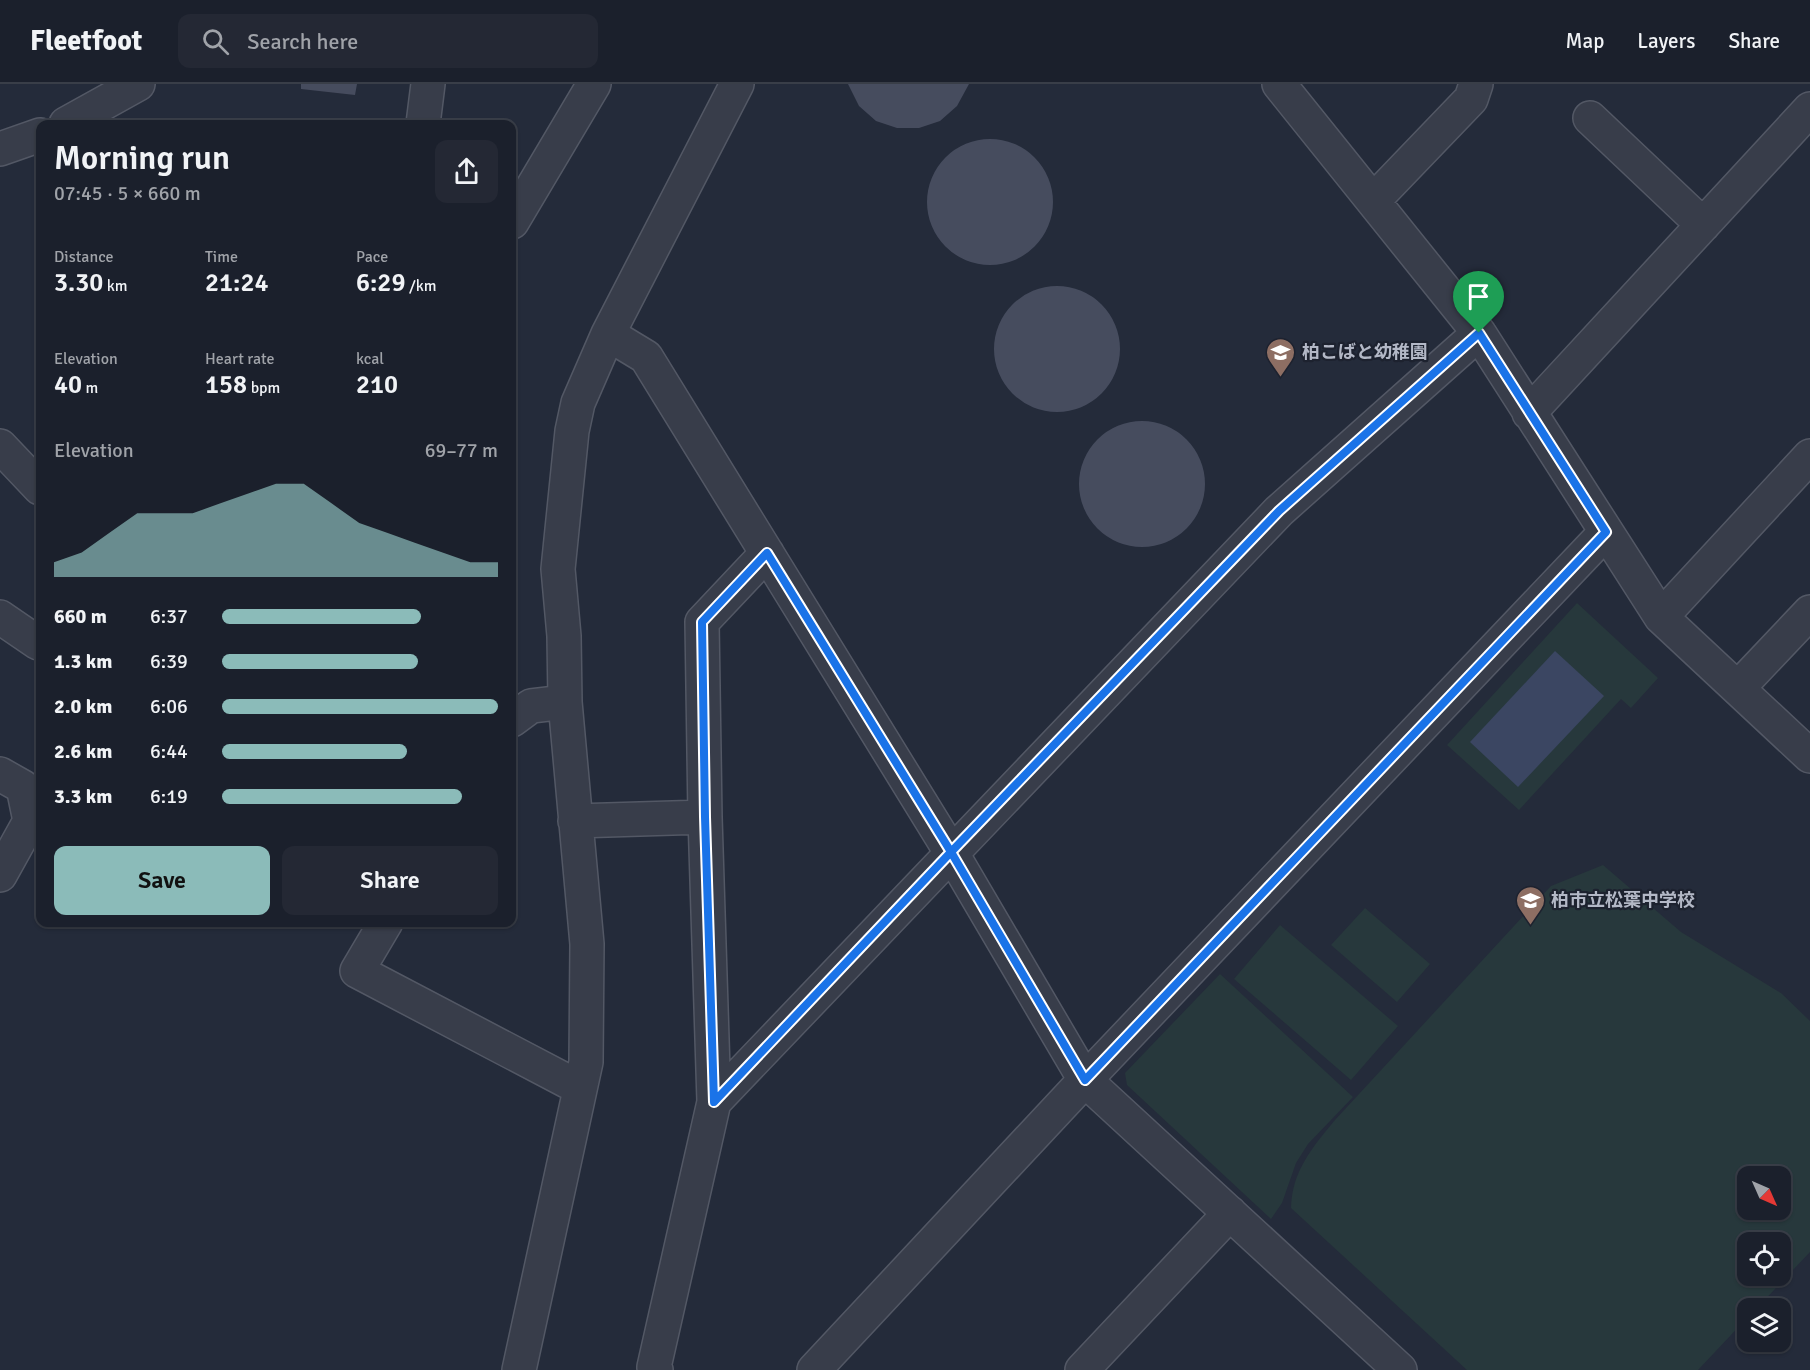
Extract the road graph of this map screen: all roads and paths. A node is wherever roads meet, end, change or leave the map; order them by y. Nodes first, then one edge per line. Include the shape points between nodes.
1 (138, 84) edge
2 (428, 84) edge
3 (594, 84) edge
4 (737, 84) edge
5 (1280, 84) edge
6 (1476, 84) edge
7 (1810, 109) edge
8 (1590, 118) dead end
9 (73, 120) edge
10 (424, 120) edge
11 (36, 136) edge
12 (0, 149) edge
13 (1373, 201) junction
14 (516, 215) edge
15 (1703, 225) junction
16 (1479, 333) junction
17 (608, 334) junction
18 (1529, 412) junction
19 (0, 447) edge
20 (1810, 456) edge
21 (36, 484) edge
22 (1606, 532) junction
23 (767, 553) junction
24 (1810, 612) edge
25 (0, 617) edge
26 (1661, 617) junction
27 (36, 642) edge
28 (1738, 688) junction
29 (565, 702) junction
30 (516, 717) edge
31 (1810, 756) edge
32 (0, 774) edge
33 (705, 817) junction
34 (574, 820) junction
35 (951, 852) junction
36 (0, 875) edge
37 (383, 927) edge
38 (1085, 1080) junction
39 (580, 1088) junction
40 (714, 1102) junction
41 (1230, 1213) junction
42 (1382, 1364) edge
43 (519, 1370) edge
44 (656, 1370) edge
45 (814, 1370) edge
46 (1082, 1370) edge

1 - 9 street
2 - 10 street
3 - 14 street
4 - 17 street
5 - 13 street
6 - 13 street via 1471,99
7 - 15 street
8 - 15 street
11 - 12 street
13 - 16 street
15 - 18 street
16 - 18 street
16 - 35 street via 1279,511
17 - 23 street via 646,357
17 - 29 street via 578,403 572,431 558,568
18 - 22 street
19 - 21 street
20 - 26 street
22 - 26 street
22 - 38 street
23 - 33 street via 702,622
23 - 35 street
24 - 28 street
25 - 27 street
26 - 28 street
28 - 31 street
29 - 30 street via 531,706
29 - 34 street
32 - 36 street via 23,787 30,821
33 - 34 street
33 - 40 street
34 - 39 street via 586,944 586,1062
35 - 38 street
35 - 40 street
37 - 39 street via 357,971
38 - 41 street
38 - 45 street
39 - 43 street
40 - 44 street
41 - 42 street
41 - 46 street

